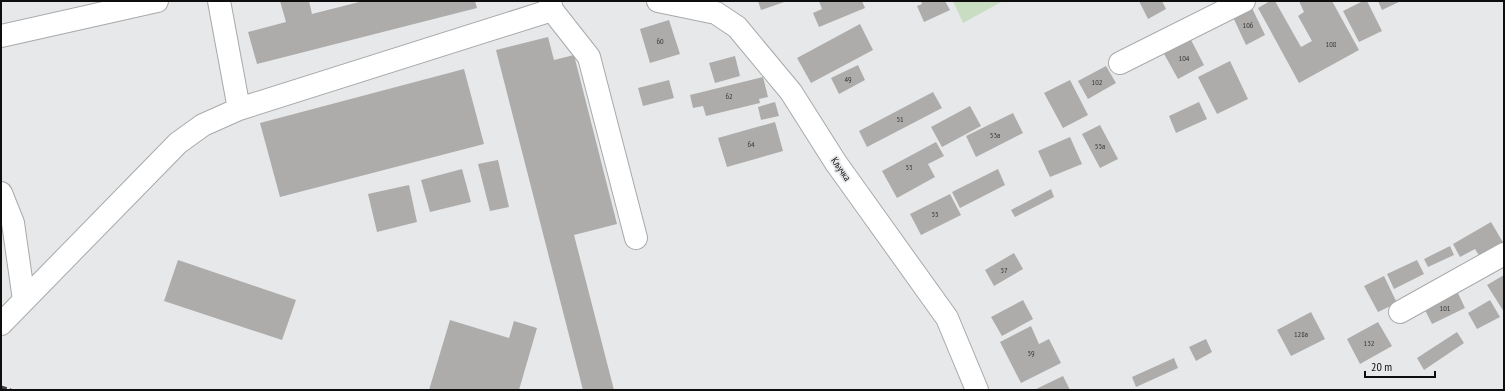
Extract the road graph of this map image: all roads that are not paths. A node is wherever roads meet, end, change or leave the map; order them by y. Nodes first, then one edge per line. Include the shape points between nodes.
1 (157, 1) edge
2 (219, 1) edge
3 (658, 1) edge
4 (1244, 1) edge
5 (551, 5) edge
6 (1, 36) edge
7 (1120, 63) dead end
8 (239, 109) junction
9 (1, 193) edge
10 (636, 238) dead end
11 (1504, 254) edge
12 (24, 300) junction
13 (1400, 312) dead end
14 (1, 324) edge
15 (978, 390) edge

1 - 6 street
2 - 8 street
3 - 15 street, Кључка via 716,13 737,26 747,38 791,92 836,163 947,318
4 - 7 street
5 - 8 street
5 - 10 street via 589,57
8 - 12 street via 203,125 178,143
9 - 12 street via 13,223
11 - 13 street
12 - 14 street

